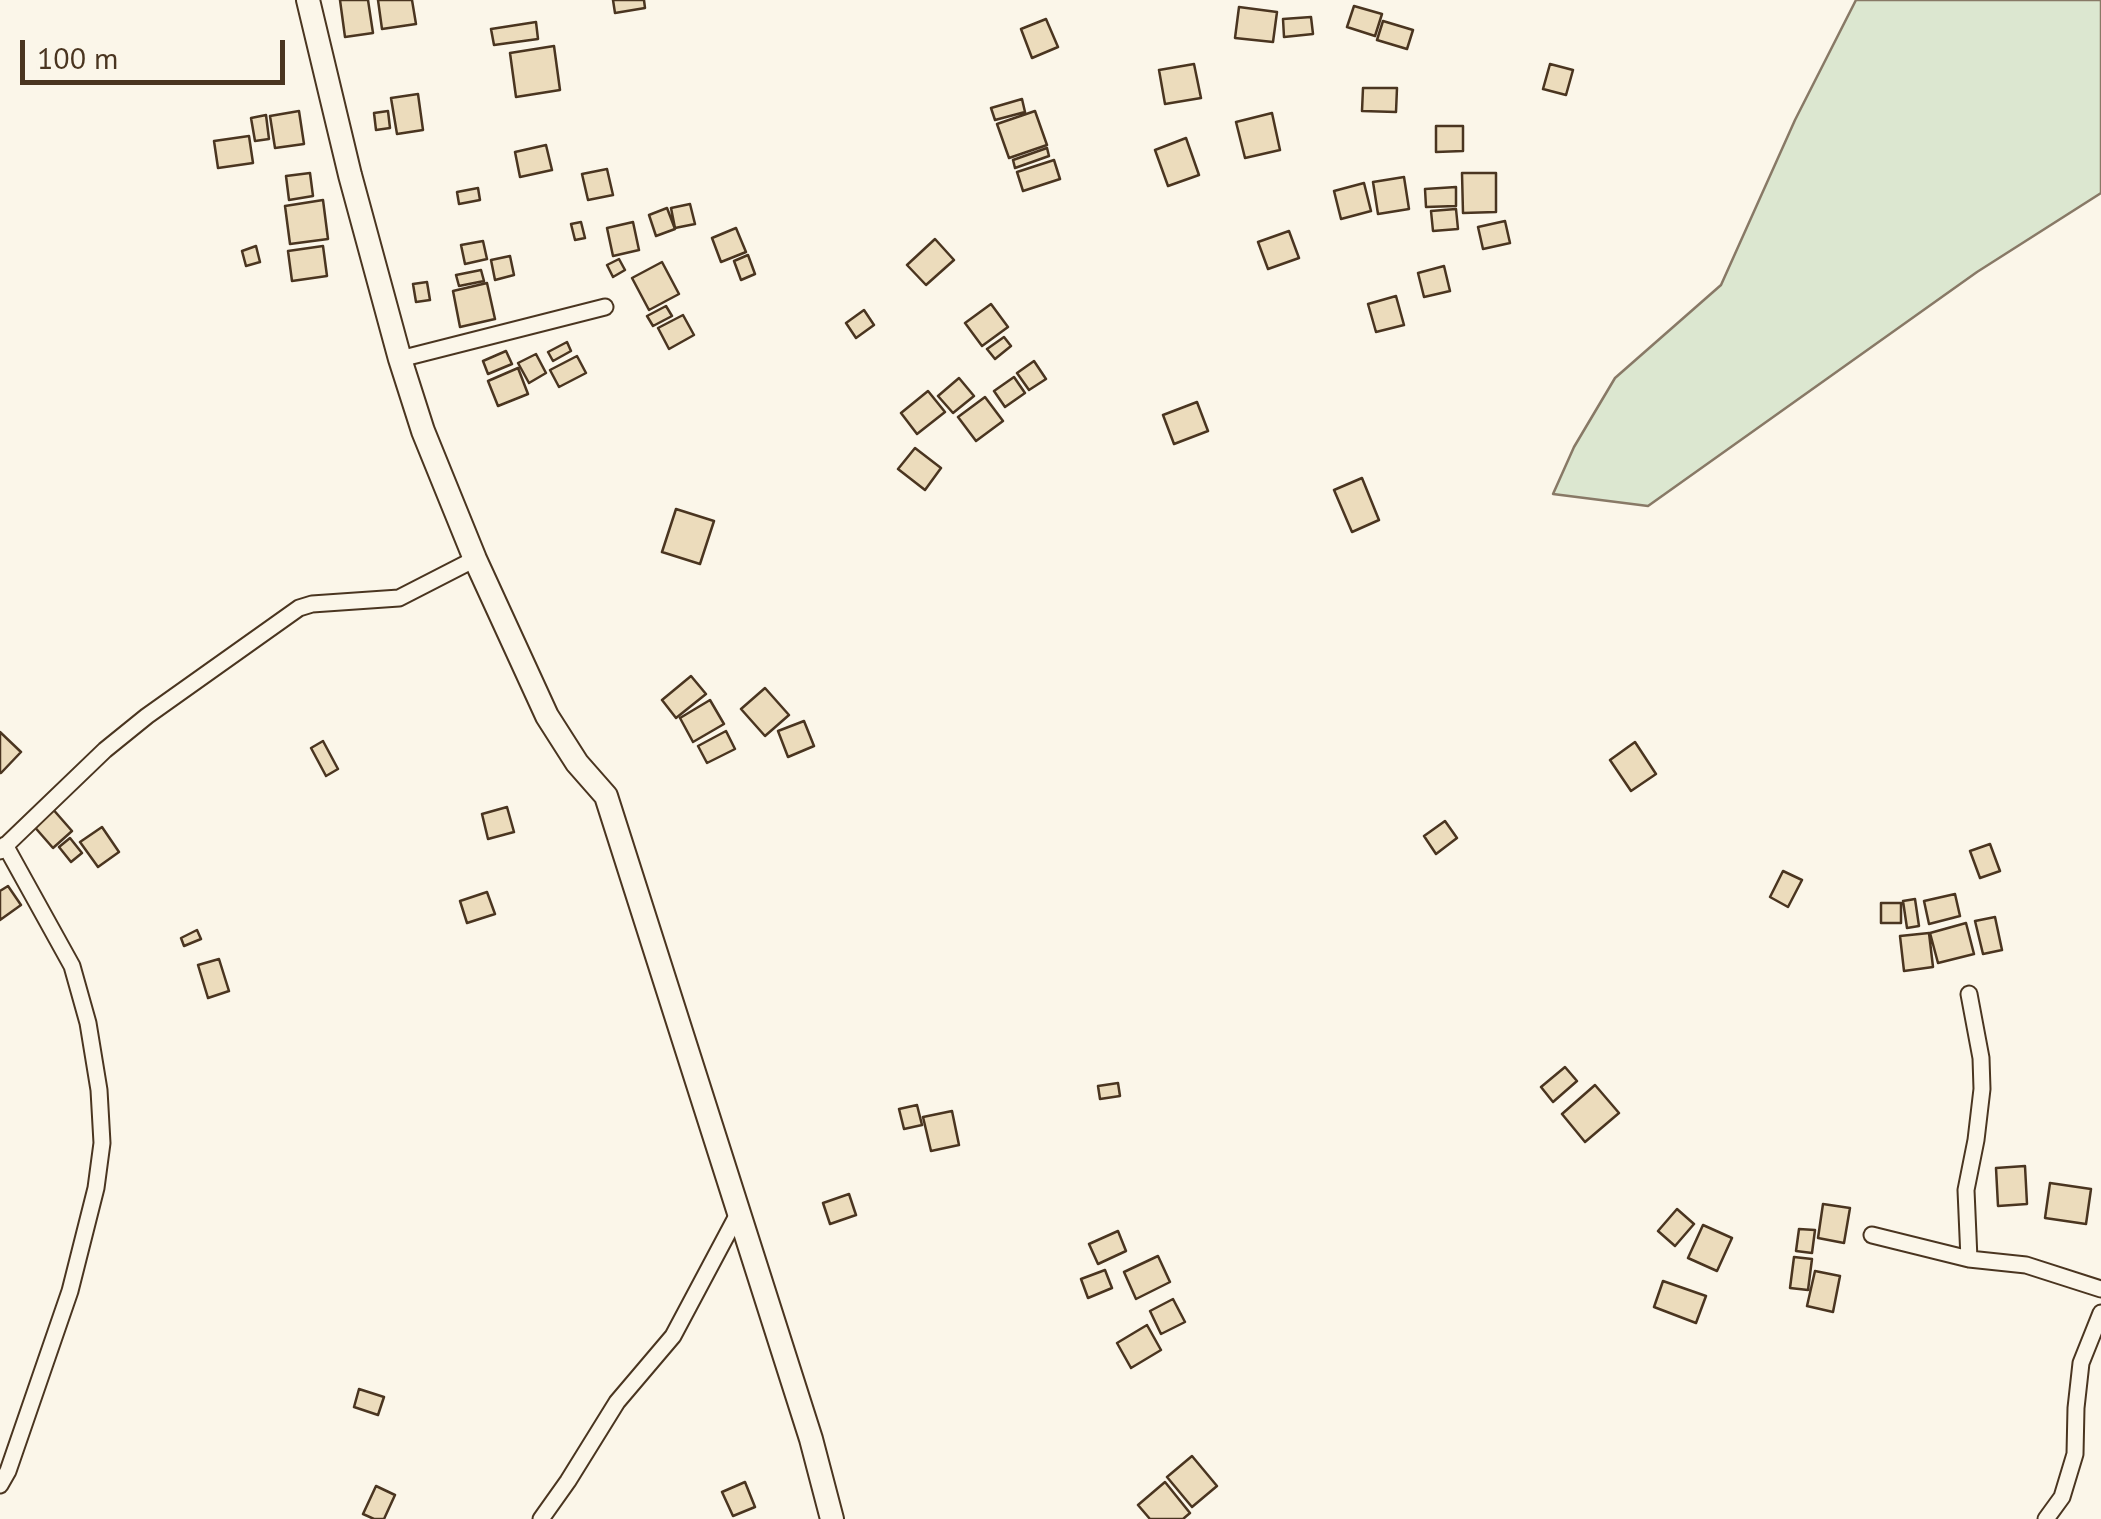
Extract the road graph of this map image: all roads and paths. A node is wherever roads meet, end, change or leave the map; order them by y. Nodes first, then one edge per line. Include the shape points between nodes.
1 (308, 0) edge
2 (605, 308) dead end
3 (400, 359) junction
4 (475, 560) junction
5 (3, 848) edge
6 (1969, 994) dead end
7 (739, 1212) junction
8 (1872, 1235) dead end
9 (1969, 1259) junction
10 (2101, 1289) edge
11 (2101, 1313) edge
12 (0, 1485) edge
13 (541, 1519) edge
14 (832, 1519) edge
15 (2046, 1519) edge

1 - 3 main road
2 - 3 street
3 - 4 main road
4 - 5 street via 400,598 299,608 105,750
4 - 7 main road via 548,716 606,796
5 - 12 street via 72,966 88,1022 102,1143 70,1292
6 - 9 street via 1982,1089 1966,1190
7 - 13 street via 673,1336 617,1402
7 - 14 main road
8 - 9 street
9 - 10 street via 2026,1265
11 - 15 street via 2081,1363 2075,1454 2062,1497

